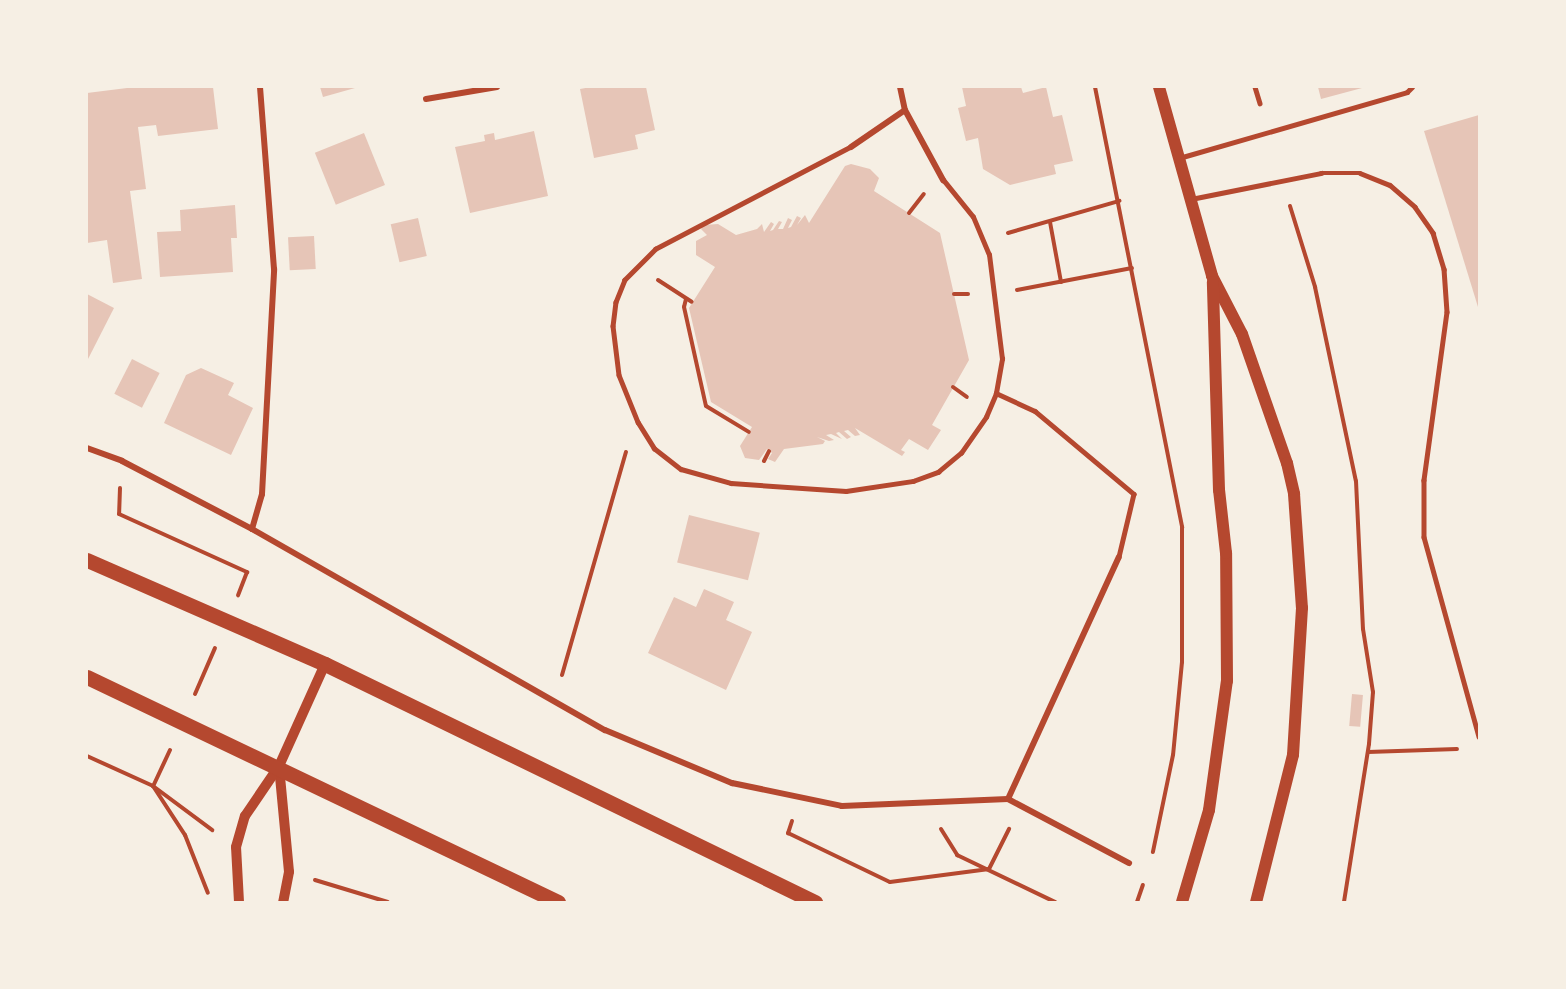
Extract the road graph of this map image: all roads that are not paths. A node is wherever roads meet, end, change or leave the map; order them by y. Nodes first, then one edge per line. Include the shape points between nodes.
1 (260, 87) edge
2 (497, 87) edge
3 (900, 87) edge
4 (1159, 87) edge
5 (1255, 87) edge
6 (1412, 87) edge
7 (479, 89) edge
8 (426, 99) dead end
9 (1260, 103) dead end
10 (905, 110) junction
11 (851, 147) joint
12 (1179, 158) junction
13 (944, 180) joint
14 (1191, 199) junction
15 (1212, 276) junction
16 (996, 393) junction
17 (87, 448) edge
18 (252, 530) junction
19 (1119, 557) joint
20 (87, 560) edge
21 (325, 664) junction
22 (87, 677) edge
23 (1479, 737) edge
24 (279, 766) junction
25 (1008, 800) junction
26 (1129, 862) dead end
27 (239, 902) edge
28 (283, 902) edge
29 (558, 902) edge
30 (815, 902) edge
31 (1182, 902) edge
32 (1256, 902) edge

1 - 18 street via 274,269 262,494
2 - 7 street
3 - 10 street
4 - 12 main road
5 - 9 lane
6 - 12 lane via 1407,92
7 - 8 street
10 - 11 street
10 - 13 street
11 - 16 lane via 706,219 656,249 626,280 616,302 613,326 619,375 644,433 654,448 681,469 705,479 785,489 846,491 913,481 938,472 977,434
12 - 14 main road
13 - 16 lane via 973,217 984,239 1002,358
14 - 15 main road
14 - 23 lane via 1321,173 1360,173 1390,185 1415,207 1433,233 1444,269 1447,312 1424,480 1424,537
15 - 31 main road via 1219,490 1226,553 1227,681 1209,810
15 - 32 main road via 1242,334 1294,494 1302,608 1293,755
16 - 19 lane via 1035,411 1134,494
17 - 18 street via 122,460
18 - 25 street via 605,730 732,783 842,806
19 - 25 street
20 - 21 main road
21 - 24 street
21 - 30 main road
22 - 24 main road
24 - 27 street via 245,816 236,847
24 - 28 street via 288,872
24 - 29 main road
25 - 26 street

